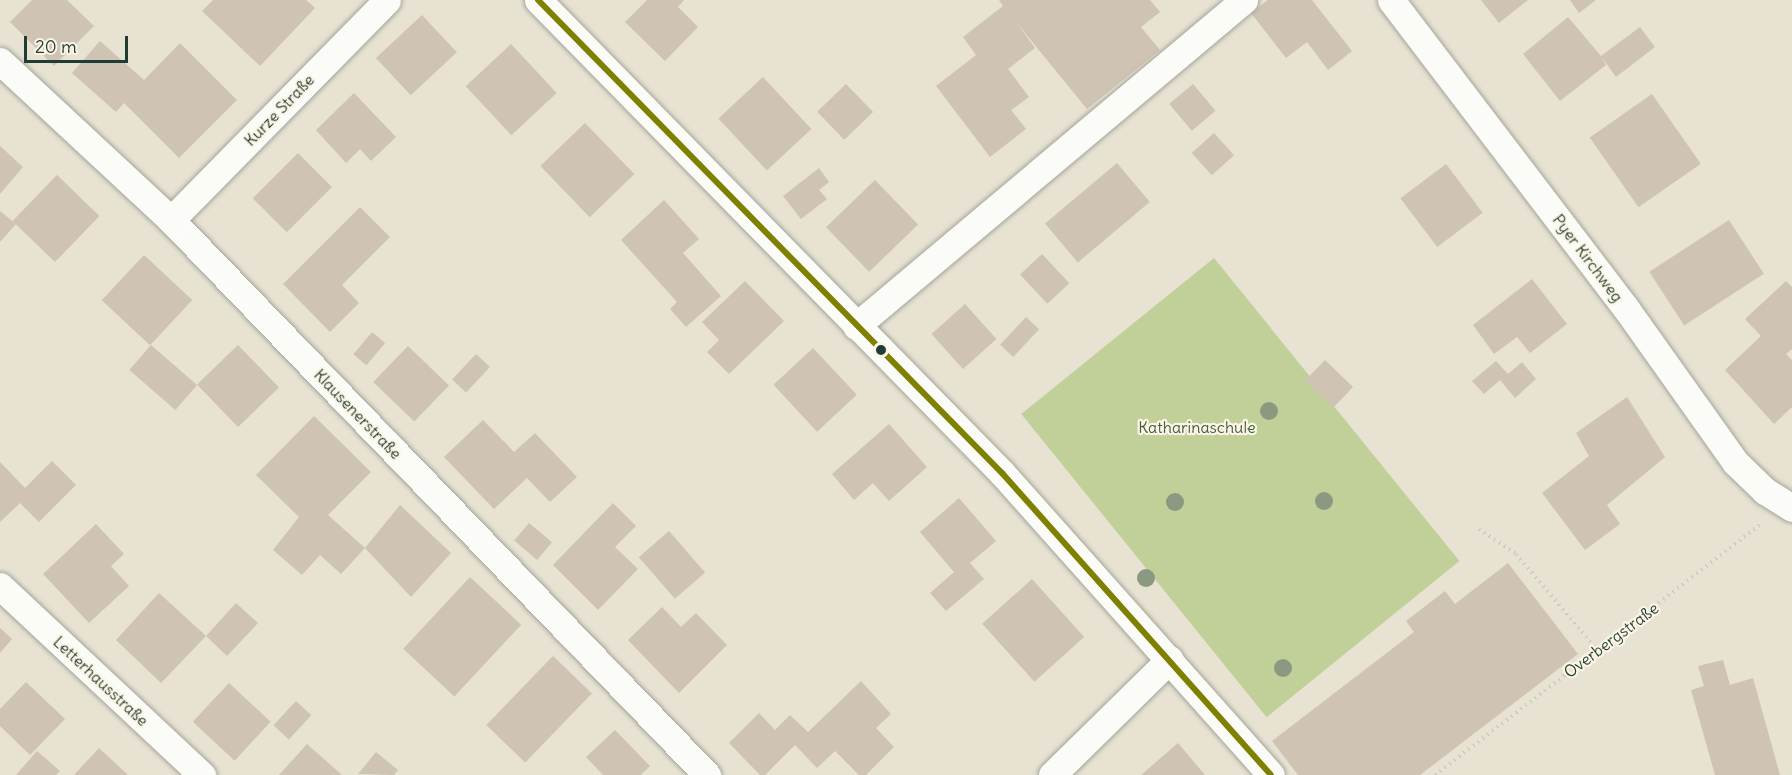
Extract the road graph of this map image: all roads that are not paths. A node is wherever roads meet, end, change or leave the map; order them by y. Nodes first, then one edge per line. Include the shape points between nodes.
1 (387, 0) edge
2 (538, 0) edge
3 (1244, 0) edge
4 (1391, 0) edge
5 (0, 61) edge
6 (171, 220) junction
7 (856, 326) junction
8 (1790, 506) edge
9 (0, 586) edge
10 (1170, 658) junction
11 (202, 775) edge
12 (707, 775) edge
13 (1052, 775) edge
14 (1270, 775) edge

1 - 6 street, Kurze Straße
2 - 7 street
3 - 7 street
4 - 8 street, Pyer Kirchweg via 1625,307 1735,462 1765,491
5 - 6 street, Klausenerstraße
6 - 12 street, Klausenerstraße
7 - 10 street via 1002,473
9 - 11 street, Letterhausstraße
10 - 13 street
10 - 14 street

